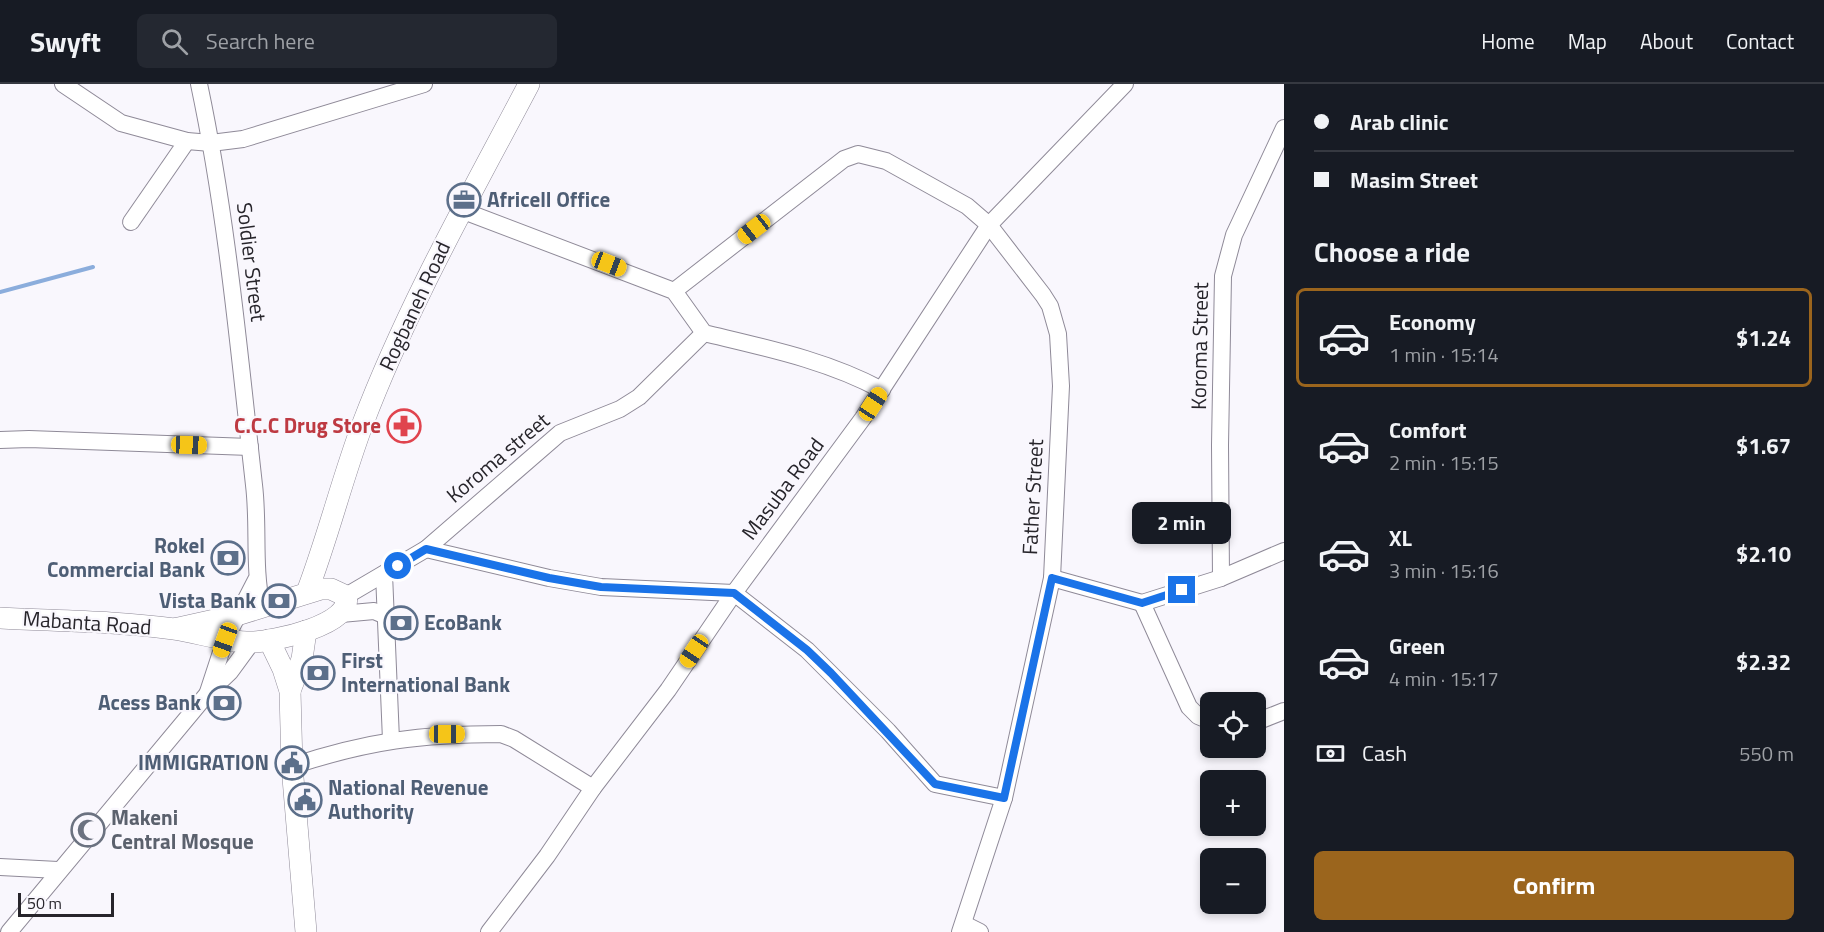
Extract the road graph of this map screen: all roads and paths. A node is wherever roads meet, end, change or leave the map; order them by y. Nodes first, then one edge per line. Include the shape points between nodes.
1 (63, 84) edge
2 (199, 84) edge
3 (424, 84) edge
4 (529, 84) edge
5 (1125, 84) edge
6 (1284, 128) edge
7 (187, 141) junction
8 (211, 142) junction
9 (461, 210) junction
10 (131, 222) dead end
11 (988, 225) junction
12 (674, 291) junction
13 (704, 333) junction
14 (882, 390) junction
15 (0, 440) edge
16 (250, 447) junction
17 (327, 540) junction
18 (426, 549) junction
19 (1284, 551) edge
20 (384, 574) junction
21 (1052, 578) junction
22 (1221, 578) junction
23 (256, 580) junction
24 (307, 592) junction
25 (734, 593) junction
26 (341, 600) junction
27 (1142, 603) junction
28 (262, 607) junction
29 (237, 615) junction
30 (388, 617) junction
31 (0, 618) edge
32 (174, 629) junction
33 (306, 631) junction
34 (225, 640) junction
35 (260, 641) junction
36 (290, 691) junction
37 (208, 693) junction
38 (1284, 711) edge
39 (1200, 717) edge
40 (1266, 718) edge
41 (392, 740) junction
42 (292, 766) junction
43 (593, 788) junction
44 (1004, 798) junction
45 (0, 867) edge
46 (58, 870) junction
47 (962, 928) edge
48 (9, 932) edge
49 (306, 932) edge
50 (489, 932) edge
51 (980, 932) edge

1 - 7 street via 122,123
2 - 8 street, Soldier Street
3 - 8 street via 243,139
4 - 9 main road, Rogbaneh Road
5 - 11 street, Masuba Road
6 - 22 street, Koroma Street via 1234,235 1223,276
7 - 8 street
7 - 10 street
8 - 16 street, Soldier Street via 228,247
9 - 12 street
9 - 17 main road, Rogbaneh Road via 407,318 363,423
11 - 12 street, Father Street via 947,193 886,161 858,154 844,159
11 - 14 street, Masuba Road
11 - 21 street, Father Street via 1050,306 1058,334 1060,386
12 - 13 street
13 - 14 street via 797,355
13 - 18 street, Koroma street via 639,397 620,409 560,433
14 - 25 street, Masuba Road
15 - 16 street
16 - 23 street, Soldier Street
17 - 24 main road, Rogbaneh Road
17 - 26 main road
18 - 20 street, Koroma street
18 - 25 street via 601,587
19 - 22 street
20 - 26 street, Koroma street
20 - 30 street
21 - 27 street
21 - 44 street, Father Street
22 - 27 street
23 - 28 street, Soldier Street
23 - 29 street, Soldier Street
24 - 26 main road
24 - 28 main road
25 - 43 street, Masuba Road via 668,690
25 - 44 street via 836,677 935,784
26 - 30 street
26 - 33 main road
27 - 39 street via 1189,707
28 - 29 main road
29 - 32 main road
29 - 34 street, Soldier Street
30 - 41 street
31 - 32 main road, Mabanta Road
32 - 34 main road
33 - 35 main road
33 - 36 main road via 302,659
34 - 35 main road
34 - 37 street, Soldier Street
35 - 36 main road via 284,669
35 - 37 street
36 - 42 main road
37 - 46 street
38 - 40 street
41 - 42 street via 346,748
41 - 43 street via 447,734 507,735
42 - 49 main road
43 - 50 street, Masuba Road
44 - 47 street, Father Street
45 - 46 street
46 - 48 street
47 - 51 street

